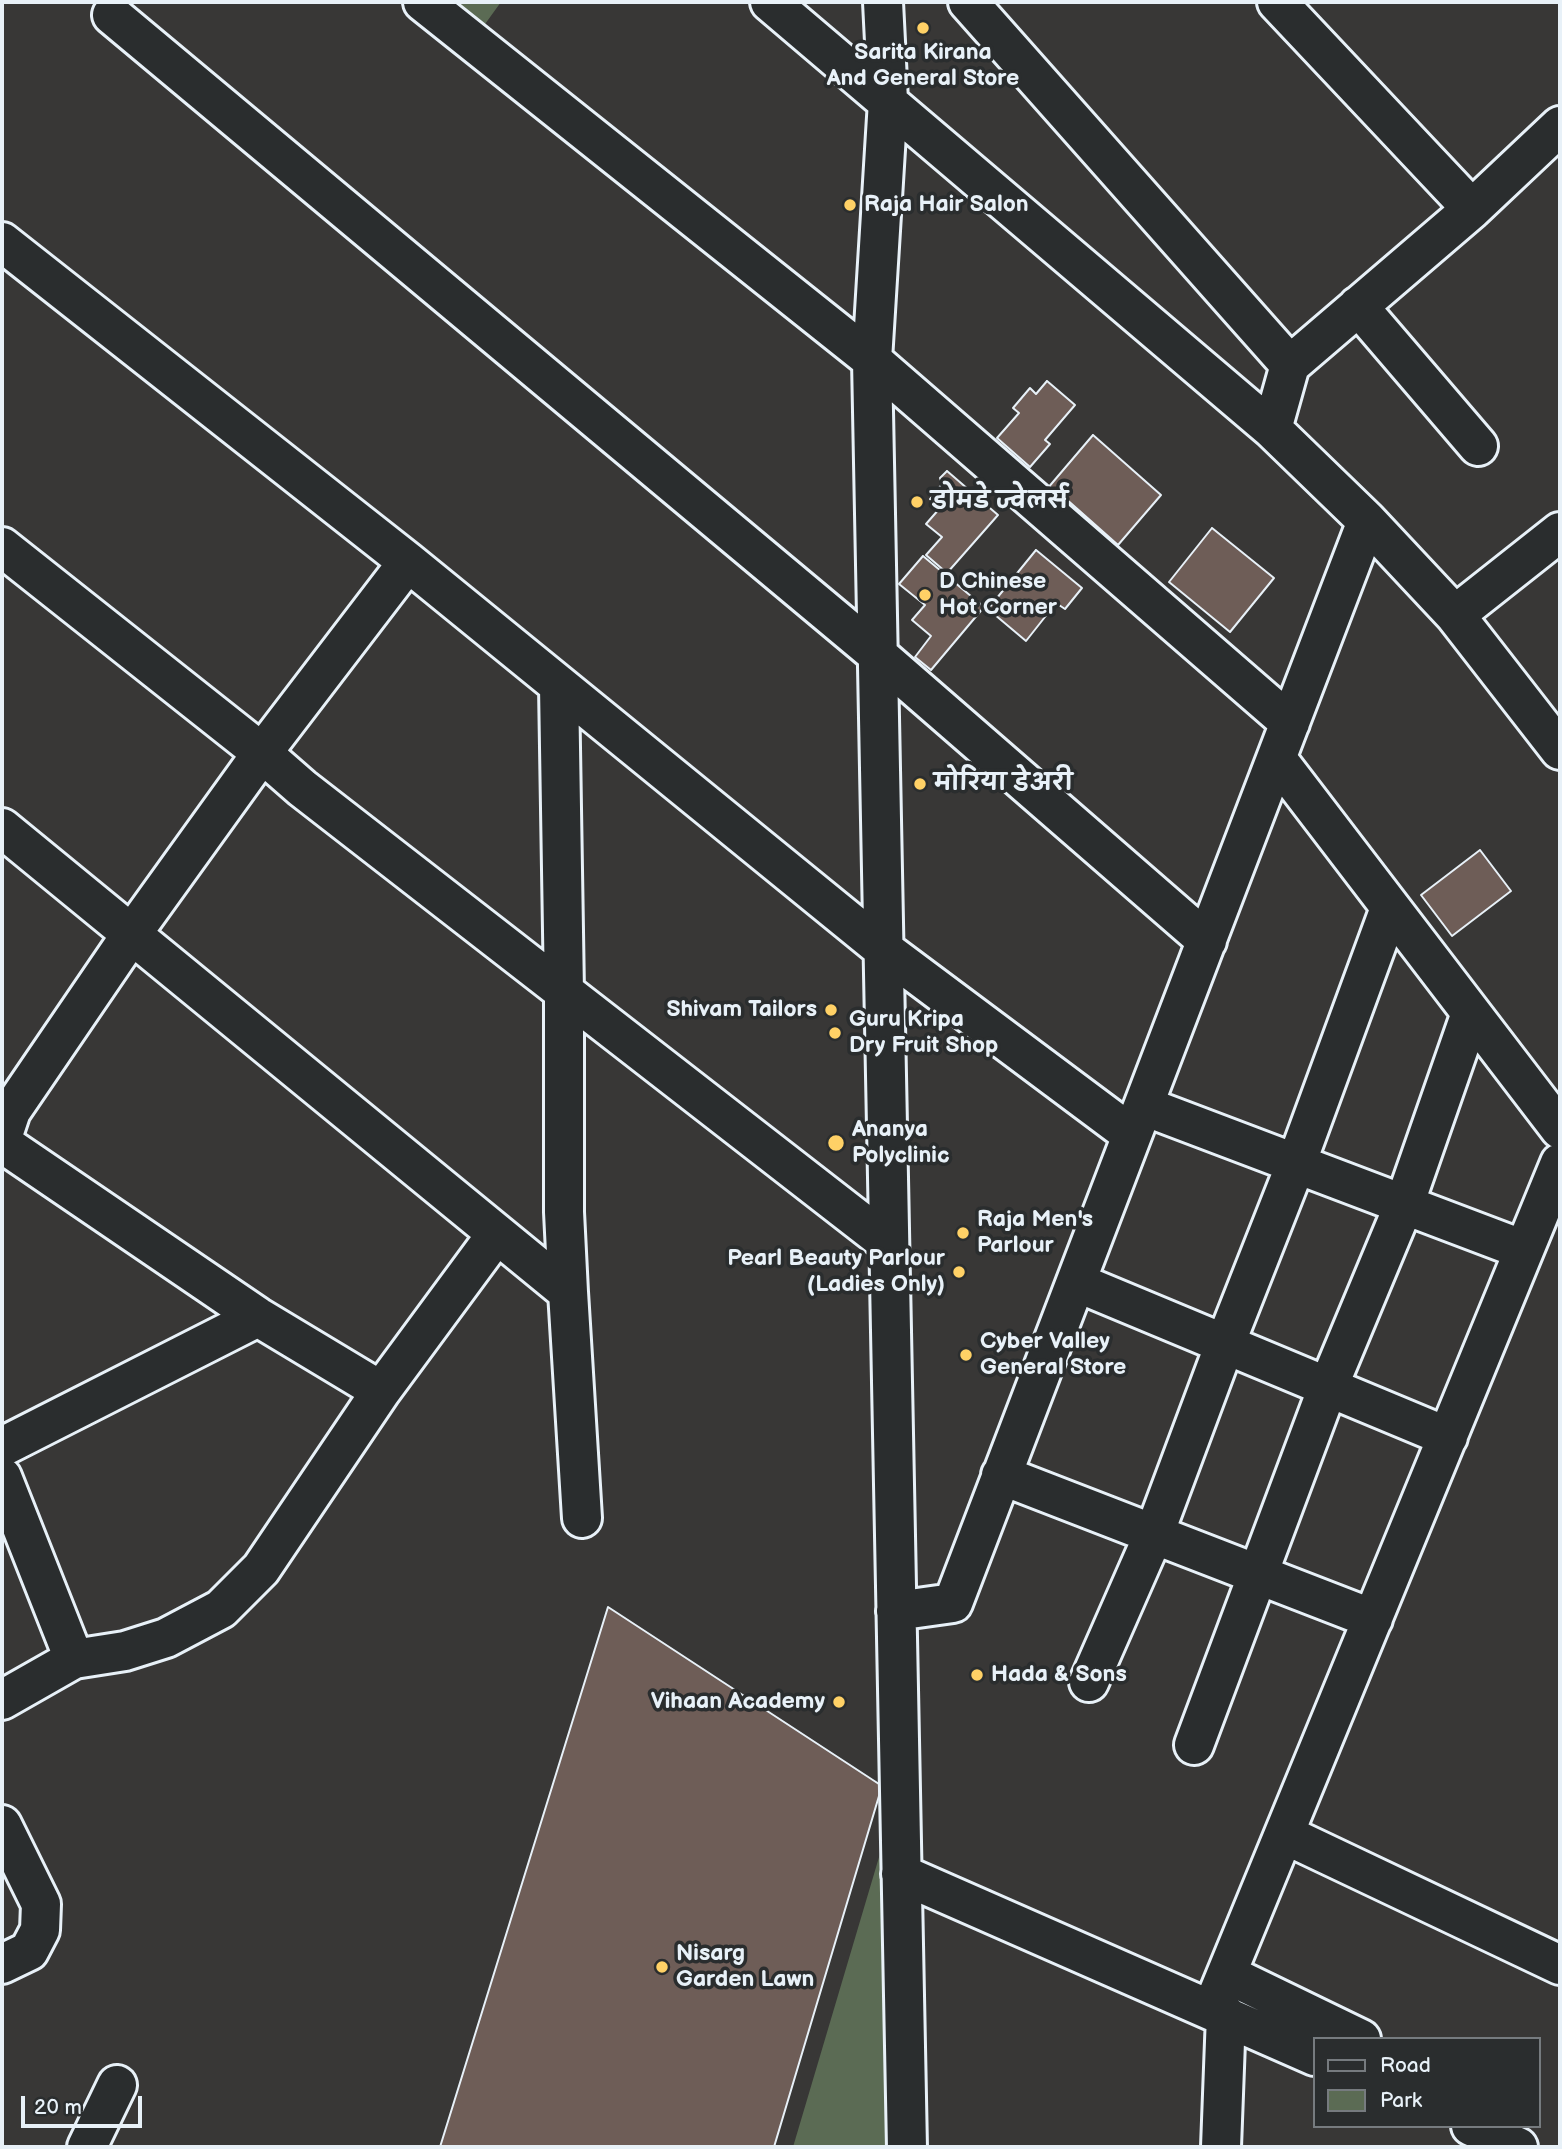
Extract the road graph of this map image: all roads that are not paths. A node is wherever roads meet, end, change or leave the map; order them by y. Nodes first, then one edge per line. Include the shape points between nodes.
1 (424, 2) edge
2 (770, 2) edge
3 (883, 2) edge
4 (968, 2) edge
5 (1277, 2) edge
6 (112, 15) dead end
7 (888, 101) junction
8 (1560, 127) edge
9 (1472, 209) junction
10 (2, 242) edge
11 (1358, 306) junction
12 (872, 360) junction
13 (1290, 365) junction
14 (1272, 429) junction
15 (1478, 446) dead end
16 (1367, 522) junction
17 (1560, 532) edge
18 (2, 547) edge
19 (408, 562) junction
20 (1455, 614) junction
21 (878, 655) junction
22 (559, 686) junction
23 (1290, 723) junction
24 (1560, 750) edge
25 (262, 753) junction
26 (1277, 759) junction
27 (2, 828) edge
28 (1391, 908) junction
29 (131, 935) junction
30 (1207, 941) junction
31 (883, 949) junction
32 (564, 992) junction
33 (1471, 1013) junction
34 (1138, 1120) junction
35 (1560, 1129) edge
36 (2, 1138) edge
37 (2, 1143) edge
38 (1560, 1163) edge
39 (1296, 1164) junction
40 (1404, 1205) junction
41 (496, 1235) junction
42 (889, 1244) junction
43 (1524, 1250) junction
44 (1076, 1282) junction
45 (568, 1292) junction
46 (258, 1317) junction
47 (1225, 1343) junction
48 (1328, 1387) junction
49 (381, 1391) junction
50 (1448, 1437) junction
51 (2, 1447) edge
52 (1001, 1475) junction
53 (2, 1477) edge
54 (582, 1518) dead end
55 (1154, 1534) junction
56 (1259, 1575) junction
57 (896, 1611) junction
58 (1373, 1619) junction
59 (74, 1659) junction
60 (1089, 1682) dead end
61 (2, 1700) edge
62 (1194, 1745) dead end
63 (2, 1825) edge
64 (1284, 1834) junction
65 (901, 1874) junction
66 (2, 1964) edge
67 (1560, 1965) edge
68 (1227, 1974) junction
69 (1219, 2012) junction
70 (1357, 2037) edge
71 (1314, 2056) edge
72 (117, 2085) dead end
73 (1475, 2128) edge
74 (87, 2147) edge
75 (906, 2147) edge
76 (1221, 2147) edge
77 (1518, 2147) edge

1 - 12 street
2 - 7 street
3 - 7 street
4 - 13 street
5 - 9 street
6 - 21 street
7 - 12 street
7 - 14 street
8 - 9 street
9 - 11 street
10 - 19 street
11 - 13 street
11 - 15 street
12 - 21 street
12 - 23 street
13 - 14 street
14 - 16 street
16 - 20 street
16 - 23 street
17 - 20 street
18 - 25 street
19 - 22 street
19 - 25 street
20 - 24 street
21 - 30 street
21 - 31 street
22 - 31 street
22 - 32 street
23 - 26 street
25 - 29 street
25 - 32 street
26 - 28 street
26 - 30 street
27 - 29 street
28 - 33 street
28 - 39 street
29 - 36 street via 11,1111
29 - 41 street
30 - 34 street
31 - 34 street
31 - 42 street
32 - 42 street
32 - 45 street
33 - 35 street
33 - 40 street
34 - 39 street
34 - 44 street
37 - 46 street
38 - 43 street
39 - 40 street
39 - 47 street
40 - 43 street
40 - 48 street
41 - 45 street
41 - 49 street
42 - 57 street
43 - 50 street
44 - 47 street
44 - 52 street
45 - 54 street
46 - 49 street
46 - 51 street
47 - 48 street
47 - 55 street
48 - 50 street
48 - 56 street
49 - 59 street via 261,1569 221,1609 156,1641
50 - 58 street
52 - 55 street
52 - 57 street via 953,1603
53 - 59 street
55 - 56 street
55 - 60 street
56 - 58 street
56 - 62 street
57 - 65 street
58 - 64 street
59 - 61 street
63 - 66 street via 41,1904 40,1930 29,1951
64 - 67 street
64 - 68 street
65 - 69 street
65 - 75 street
68 - 69 street
68 - 70 street
69 - 71 street
69 - 76 street
72 - 74 street
73 - 77 street

